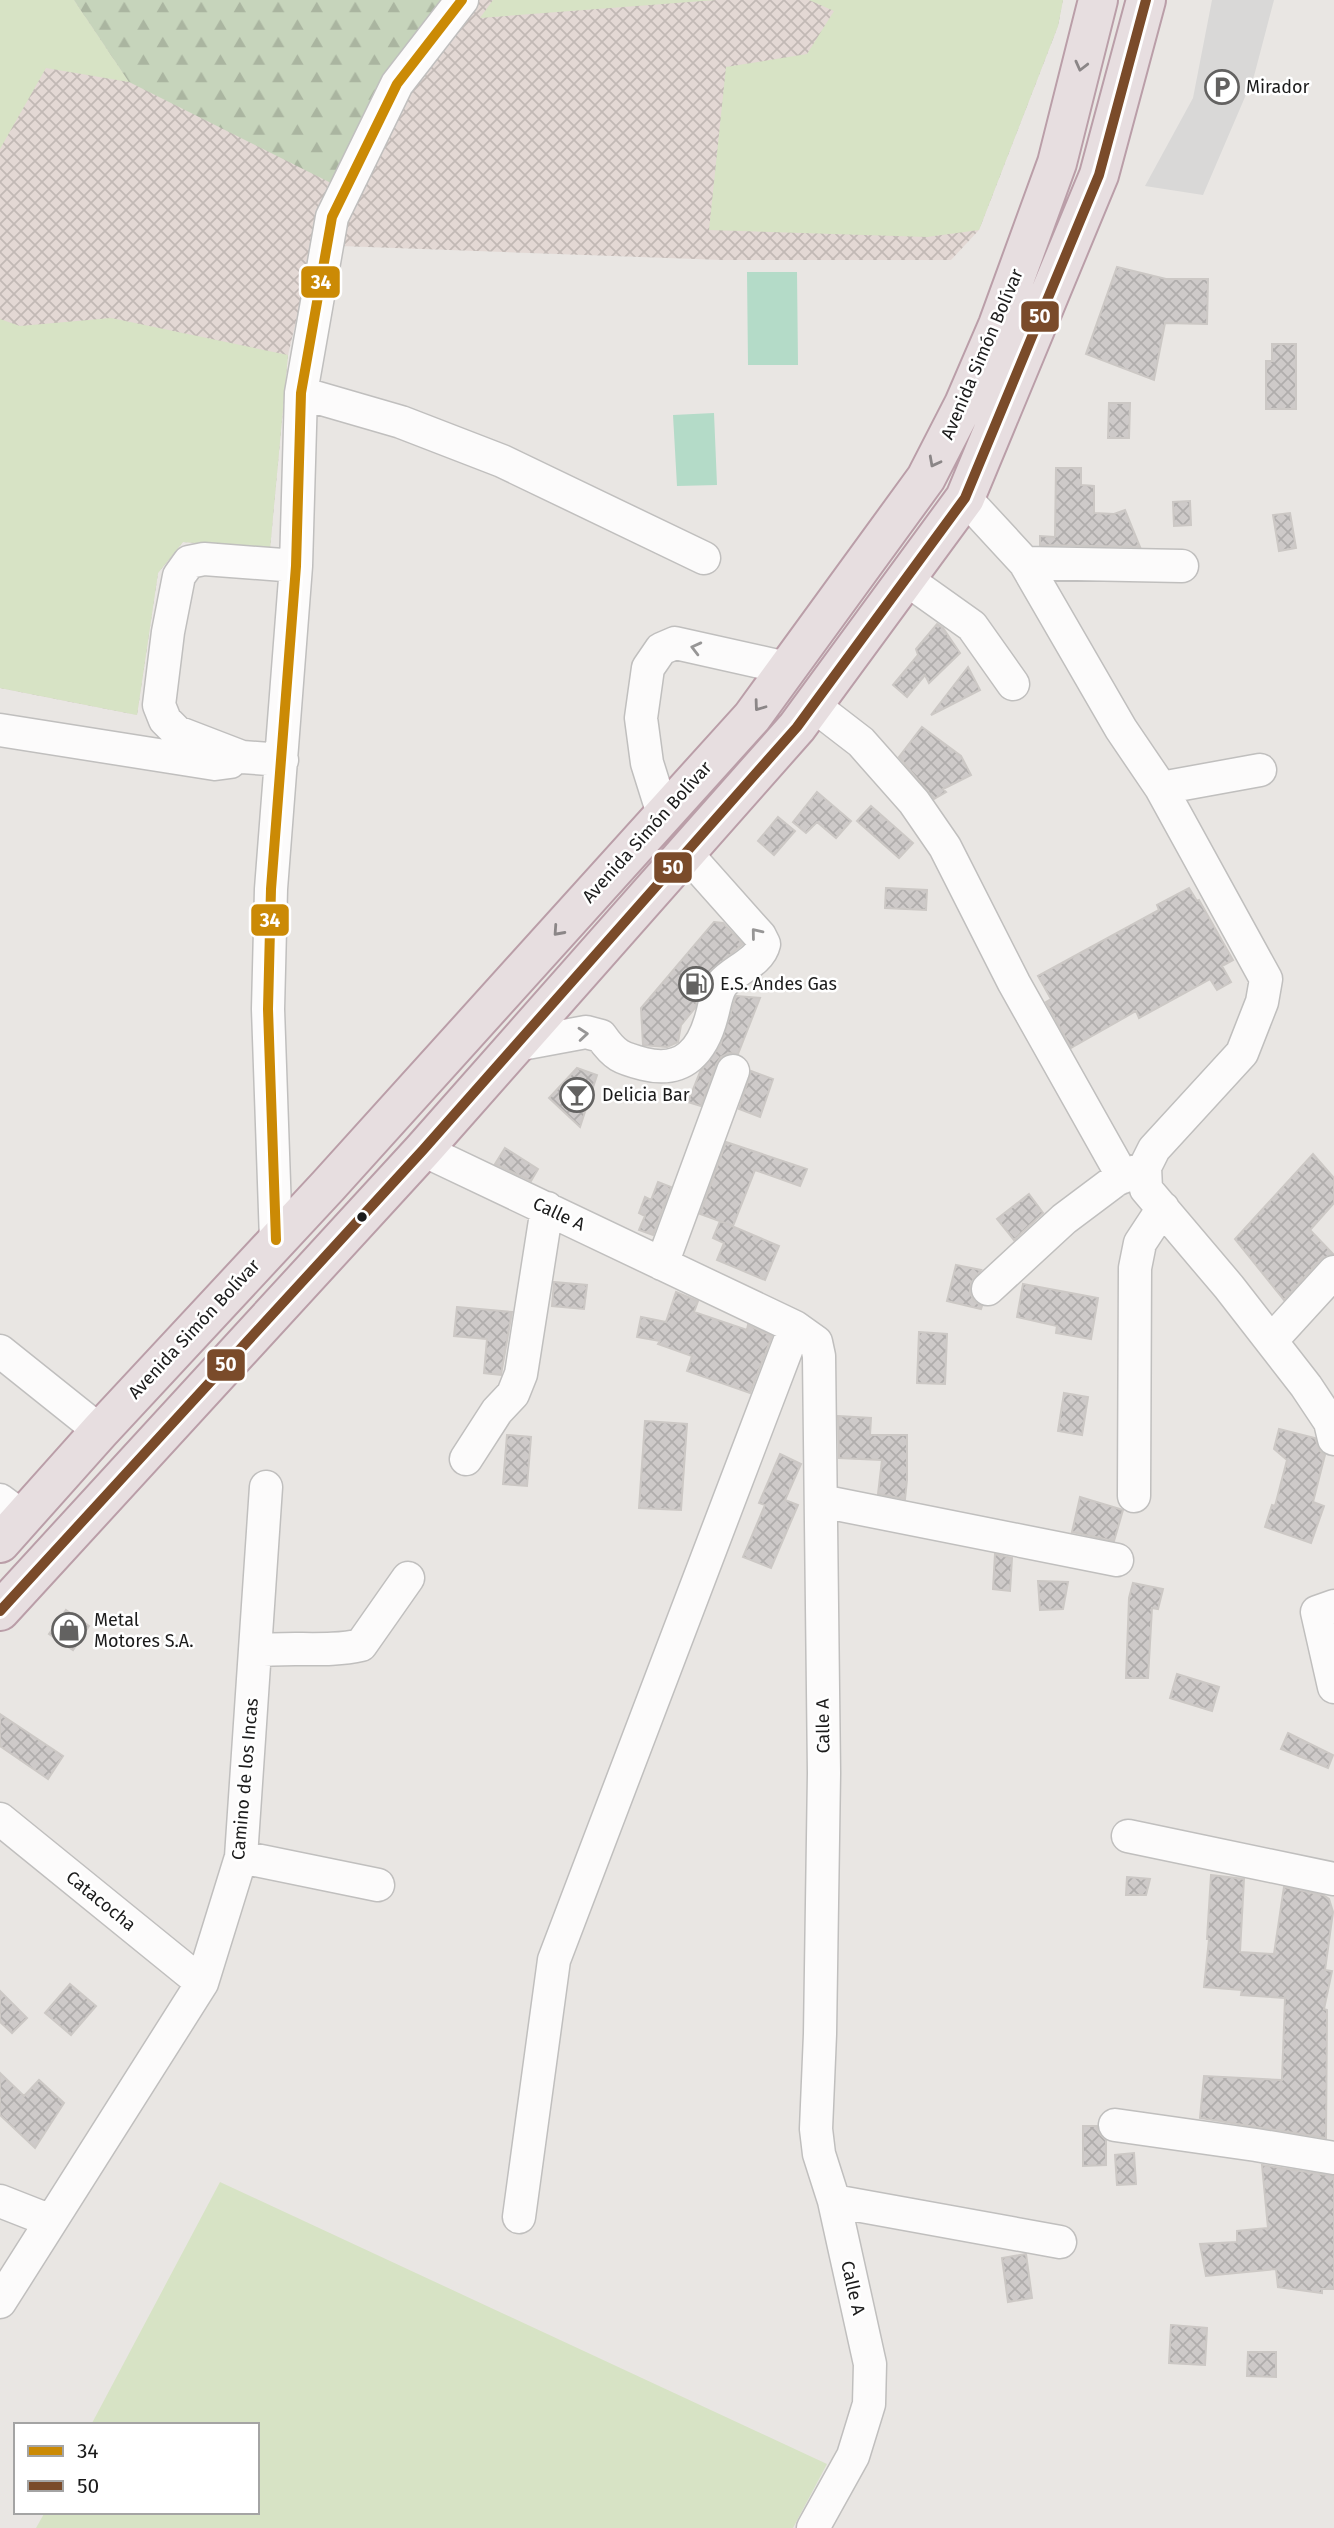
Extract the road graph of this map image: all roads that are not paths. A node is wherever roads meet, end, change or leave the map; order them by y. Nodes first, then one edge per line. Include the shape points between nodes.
1 (462, 0) edge
2 (1098, 0) edge
3 (1146, 0) edge
4 (301, 393) junction
5 (965, 498) junction
6 (704, 558) dead end
7 (1025, 563) junction
8 (296, 566) junction
9 (1182, 566) dead end
10 (905, 579) junction
11 (787, 668) junction
12 (1013, 684) dead end
13 (813, 705) junction
14 (0, 730) edge
15 (242, 757) junction
16 (282, 760) junction
17 (1261, 770) dead end
18 (1161, 788) junction
19 (663, 814) junction
20 (686, 853) junction
21 (516, 1045) junction
22 (733, 1071) dead end
23 (423, 1150) junction
24 (1134, 1172) junction
25 (547, 1208) junction
26 (1163, 1208) junction
27 (276, 1240) junction
28 (662, 1264) junction
29 (1334, 1272) edge
30 (988, 1289) dead end
31 (795, 1327) junction
32 (1271, 1341) junction
33 (0, 1351) edge
34 (1333, 1426) edge
35 (100, 1432) junction
36 (466, 1459) dead end
37 (266, 1487) dead end
38 (1134, 1496) dead end
39 (821, 1501) junction
40 (8, 1520) edge
41 (1117, 1560) dead end
42 (408, 1578) dead end
43 (1334, 1606) edge
44 (0, 1611) edge
45 (255, 1651) junction
46 (1334, 1687) edge
47 (0, 1819) edge
48 (1128, 1836) dead end
49 (241, 1857) junction
50 (1334, 1880) edge
51 (378, 1885) dead end
52 (202, 1983) junction
53 (1115, 2124) dead end
54 (1334, 2158) edge
55 (0, 2201) edge
56 (834, 2201) junction
57 (519, 2217) dead end
58 (51, 2221) junction
59 (1060, 2242) dead end
60 (0, 2302) edge
61 (813, 2528) edge

1 - 4 street via 397,84 332,217
2 -> 11 highway, Avenida Simón Bolívar via 1057,163 964,404 926,478
3 - 5 highway via 1099,176
4 - 6 street via 401,422 502,461
4 - 8 street
5 - 7 street
5 - 10 highway
7 - 9 street
7 - 18 street via 1121,729
8 - 15 street via 204,559 189,562 179,576 159,705 177,732
8 - 16 street
10 - 12 street via 972,626
10 - 13 highway
11 -> 19 highway, Avenida Simón Bolívar via 752,717
11 -> 19 street via 675,642 661,649 648,668 641,718 647,763
13 - 20 highway
13 - 24 street via 861,742 914,802 944,847 1014,983
14 - 15 street via 215,764
15 - 16 street
16 - 27 street via 271,889 268,1009
17 - 18 street
18 - 24 street via 1266,979 1242,1053
19 -> 27 highway, Avenida Simón Bolívar
20 - 21 highway
21 -> 20 street via 586,1032 601,1036 611,1051 626,1059 657,1067 679,1065 704,1041 721,985 764,944
21 - 23 highway
22 - 28 street
23 - 25 street, Calle A
23 - 44 highway
24 - 26 street
24 - 30 street via 1055,1227
25 - 28 street, Calle A
25 - 36 street via 522,1374
26 - 32 street
26 - 38 street via 1140,1243 1135,1268
27 - 35 highway, Avenida Simón Bolívar
28 - 31 street, Calle A
29 - 32 street
31 - 39 street, Calle A via 816,1342 819,1356
31 - 57 street via 554,1960
32 - 34 street
33 - 35 street
35 - 40 highway, Avenida Simón Bolívar
37 - 45 street, Camino de los Incas
39 - 41 street
39 - 56 street, Calle A via 824,1773 816,2129
42 - 45 street via 361,1645
43 - 46 street via 1317,1612
45 - 49 street, Camino de los Incas
47 - 52 street, Catacocha
48 - 50 street
49 - 51 street
49 - 52 street, Camino de los Incas
52 - 58 street, Camino de los Incas
53 - 54 street
55 - 58 street
56 - 59 street
56 - 61 street, Calle A via 870,2364 869,2404 853,2456
58 - 60 street, Camino de los Incas

